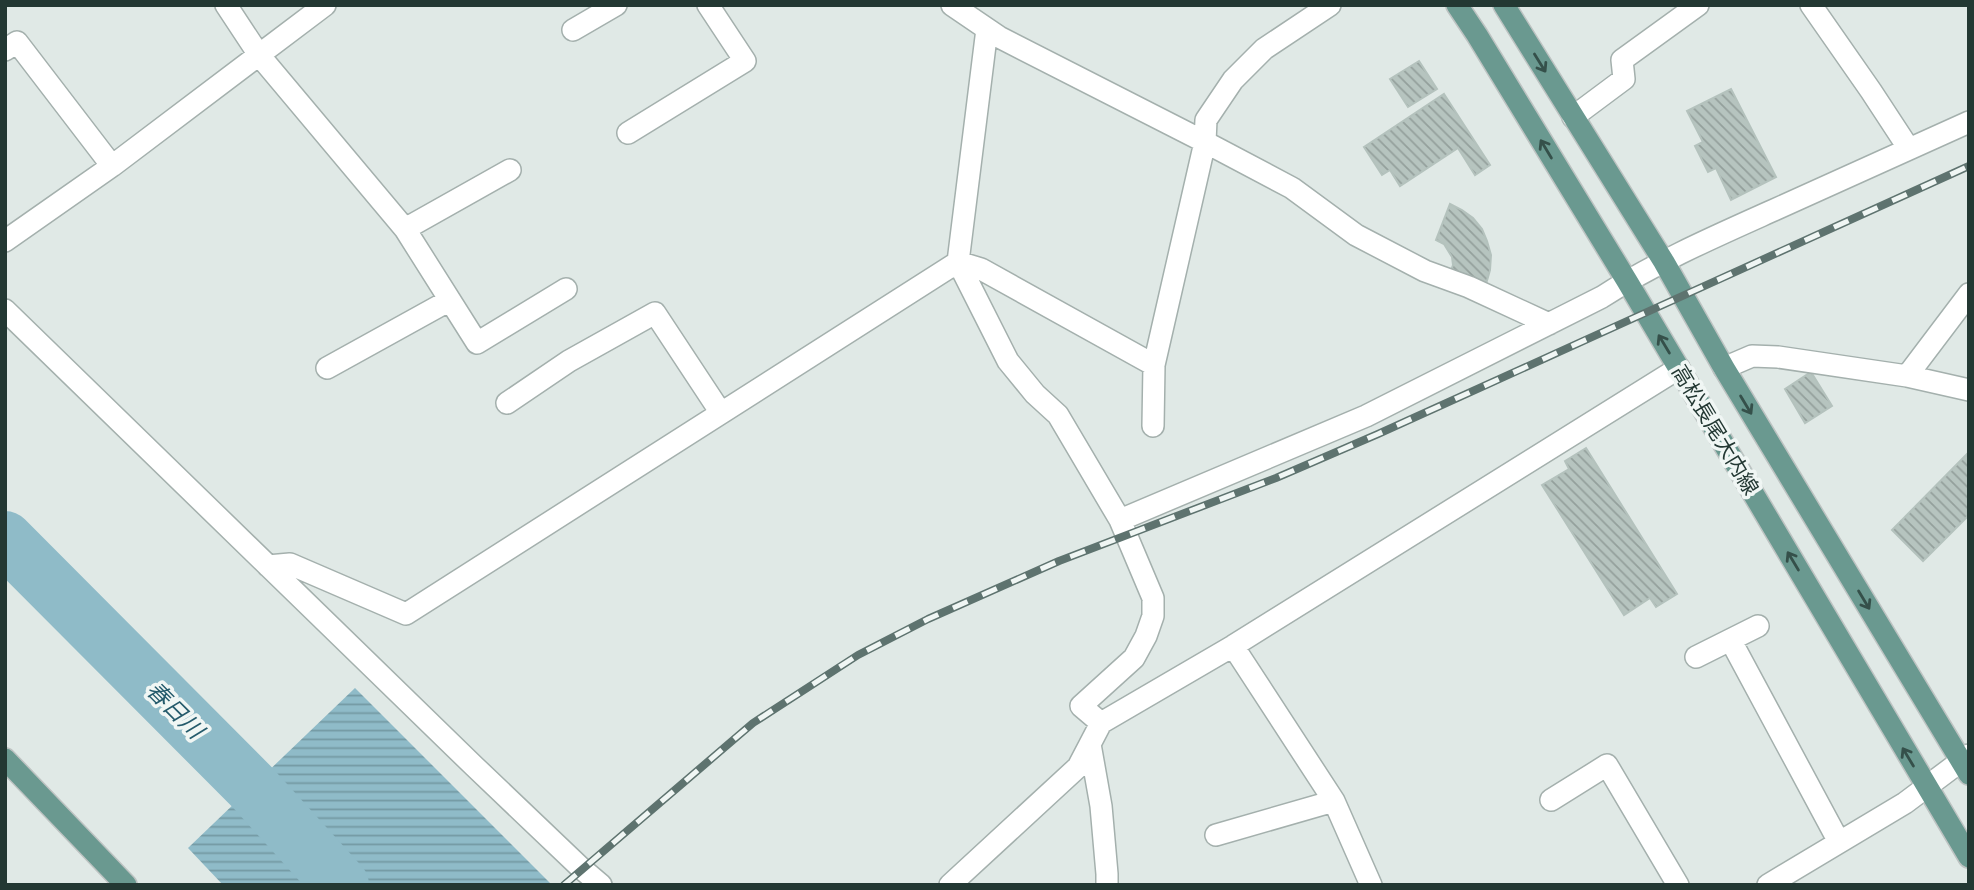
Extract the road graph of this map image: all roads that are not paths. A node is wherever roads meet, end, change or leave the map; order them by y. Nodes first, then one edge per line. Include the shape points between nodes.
1 (226, 5) edge
2 (325, 5) edge
3 (615, 5) edge
4 (708, 5) edge
5 (952, 5) edge
6 (1330, 5) edge
7 (1457, 5) edge
8 (1504, 5) edge
9 (1698, 5) edge
10 (1811, 5) edge
11 (987, 29) junction
12 (573, 30) dead end
13 (9, 39) edge
14 (259, 55) junction
15 (1573, 117) junction
16 (1969, 122) edge
17 (628, 133) dead end
18 (1205, 142) junction
19 (1909, 149) junction
20 (112, 166) junction
21 (510, 170) dead end
22 (405, 229) junction
23 (5, 241) edge
24 (958, 262) junction
25 (1664, 262) junction
26 (1627, 281) junction
27 (566, 289) dead end
28 (1969, 294) edge
29 (450, 300) junction
30 (5, 310) edge
31 (1549, 324) junction
32 (1154, 365) junction
33 (327, 368) dead end
34 (1679, 368) junction
35 (1724, 368) junction
36 (1907, 376) junction
37 (1969, 390) edge
38 (507, 403) dead end
39 (721, 413) junction
40 (1153, 426) dead end
41 (1121, 520) junction
42 (268, 566) junction
43 (1758, 626) dead end
44 (1731, 641) junction
45 (1233, 646) junction
46 (1696, 657) dead end
47 (1101, 723) junction
48 (1090, 744) junction
49 (5, 759) edge
50 (1966, 763) edge
51 (1927, 787) junction
52 (1334, 800) junction
53 (1551, 800) dead end
54 (1216, 835) dead end
55 (1839, 842) junction
56 (1969, 857) edge
57 (126, 885) edge
58 (601, 885) edge
59 (950, 885) edge
60 (1107, 885) edge
61 (1371, 885) edge
62 (1678, 885) edge
63 (1768, 885) edge

1 - 14 street
2 - 14 street
3 - 12 street
4 - 17 street via 745,61
5 - 11 street
6 - 18 street via 1264,49 1233,80 1206,120
26 -> 7 main road, 高松長尾大内線
8 -> 15 main road, 高松長尾大内線
9 - 15 street via 1622,60 1624,79
10 - 19 street
11 - 18 street
11 - 24 street
13 - 20 street
14 - 20 street
14 - 22 street
15 - 25 main road, 高松長尾大内線
16 - 19 street
18 - 31 street via 1292,188 1368,241 1425,271
18 - 32 street
19 - 25 street
20 - 23 street
21 - 22 street
22 - 29 street
24 - 32 street via 981,269
24 - 39 street
24 - 41 street via 1008,360 1058,415
25 - 26 street
25 - 35 main road, 高松長尾大内線
26 - 31 street
34 -> 26 main road, 高松長尾大内線
27 - 29 street via 477,343
28 - 36 street
29 - 33 street
30 - 42 street
31 - 41 street via 1366,416
32 - 40 street
34 - 45 street
51 -> 34 main road, 高松長尾大内線
35 - 36 street via 1752,356 1778,357
35 -> 50 main road, 高松長尾大内線
36 - 37 street
38 - 39 street via 569,361 655,313
39 - 42 street via 405,614 290,564
41 - 47 street via 1153,598 1153,616 1133,658 1082,706
42 - 58 street
43 - 44 street
44 - 46 street
44 - 55 street
45 - 47 street
45 - 52 street
47 - 48 street
48 - 59 street via 1078,767
48 - 60 street
49 - 57 main road
50 - 51 street
51 - 55 street
51 - 56 main road, 高松長尾大内線
52 - 54 street
52 - 61 street
53 - 62 street via 1607,765
55 - 63 street

